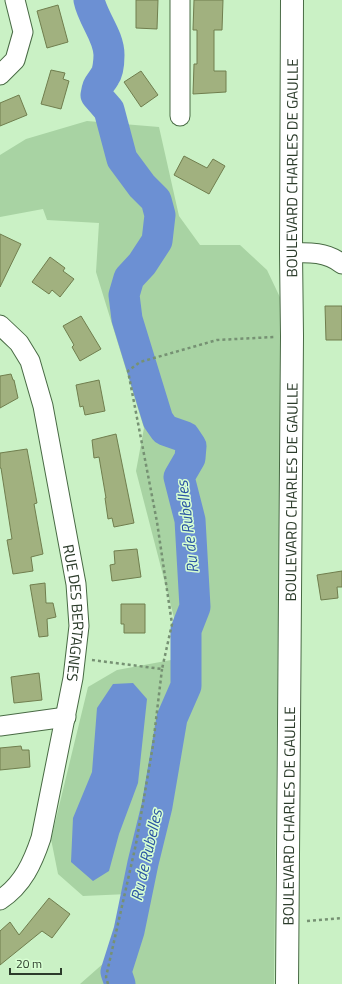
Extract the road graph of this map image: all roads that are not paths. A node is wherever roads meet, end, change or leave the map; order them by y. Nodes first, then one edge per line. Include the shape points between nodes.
1 (15, 0) edge
2 (180, 0) edge
3 (292, 0) edge
4 (0, 75) edge
5 (180, 116) dead end
6 (291, 253) junction
7 (342, 264) edge
8 (0, 325) edge
9 (66, 717) junction
10 (0, 726) edge
11 (0, 900) edge
12 (286, 984) edge

1 - 4 street via 23,32 15,60
2 - 5 street
3 - 6 street, BOULEVARD CHARLES DE GAULLE
6 - 7 street via 324,254
6 - 12 street, BOULEVARD CHARLES DE GAULLE
8 - 9 street, RUE DES BERTAGNES via 19,343 30,361 43,406 76,584 79,626
9 - 10 street
9 - 11 street, RUE DES BERTAGNES via 41,838 33,862 18,884

